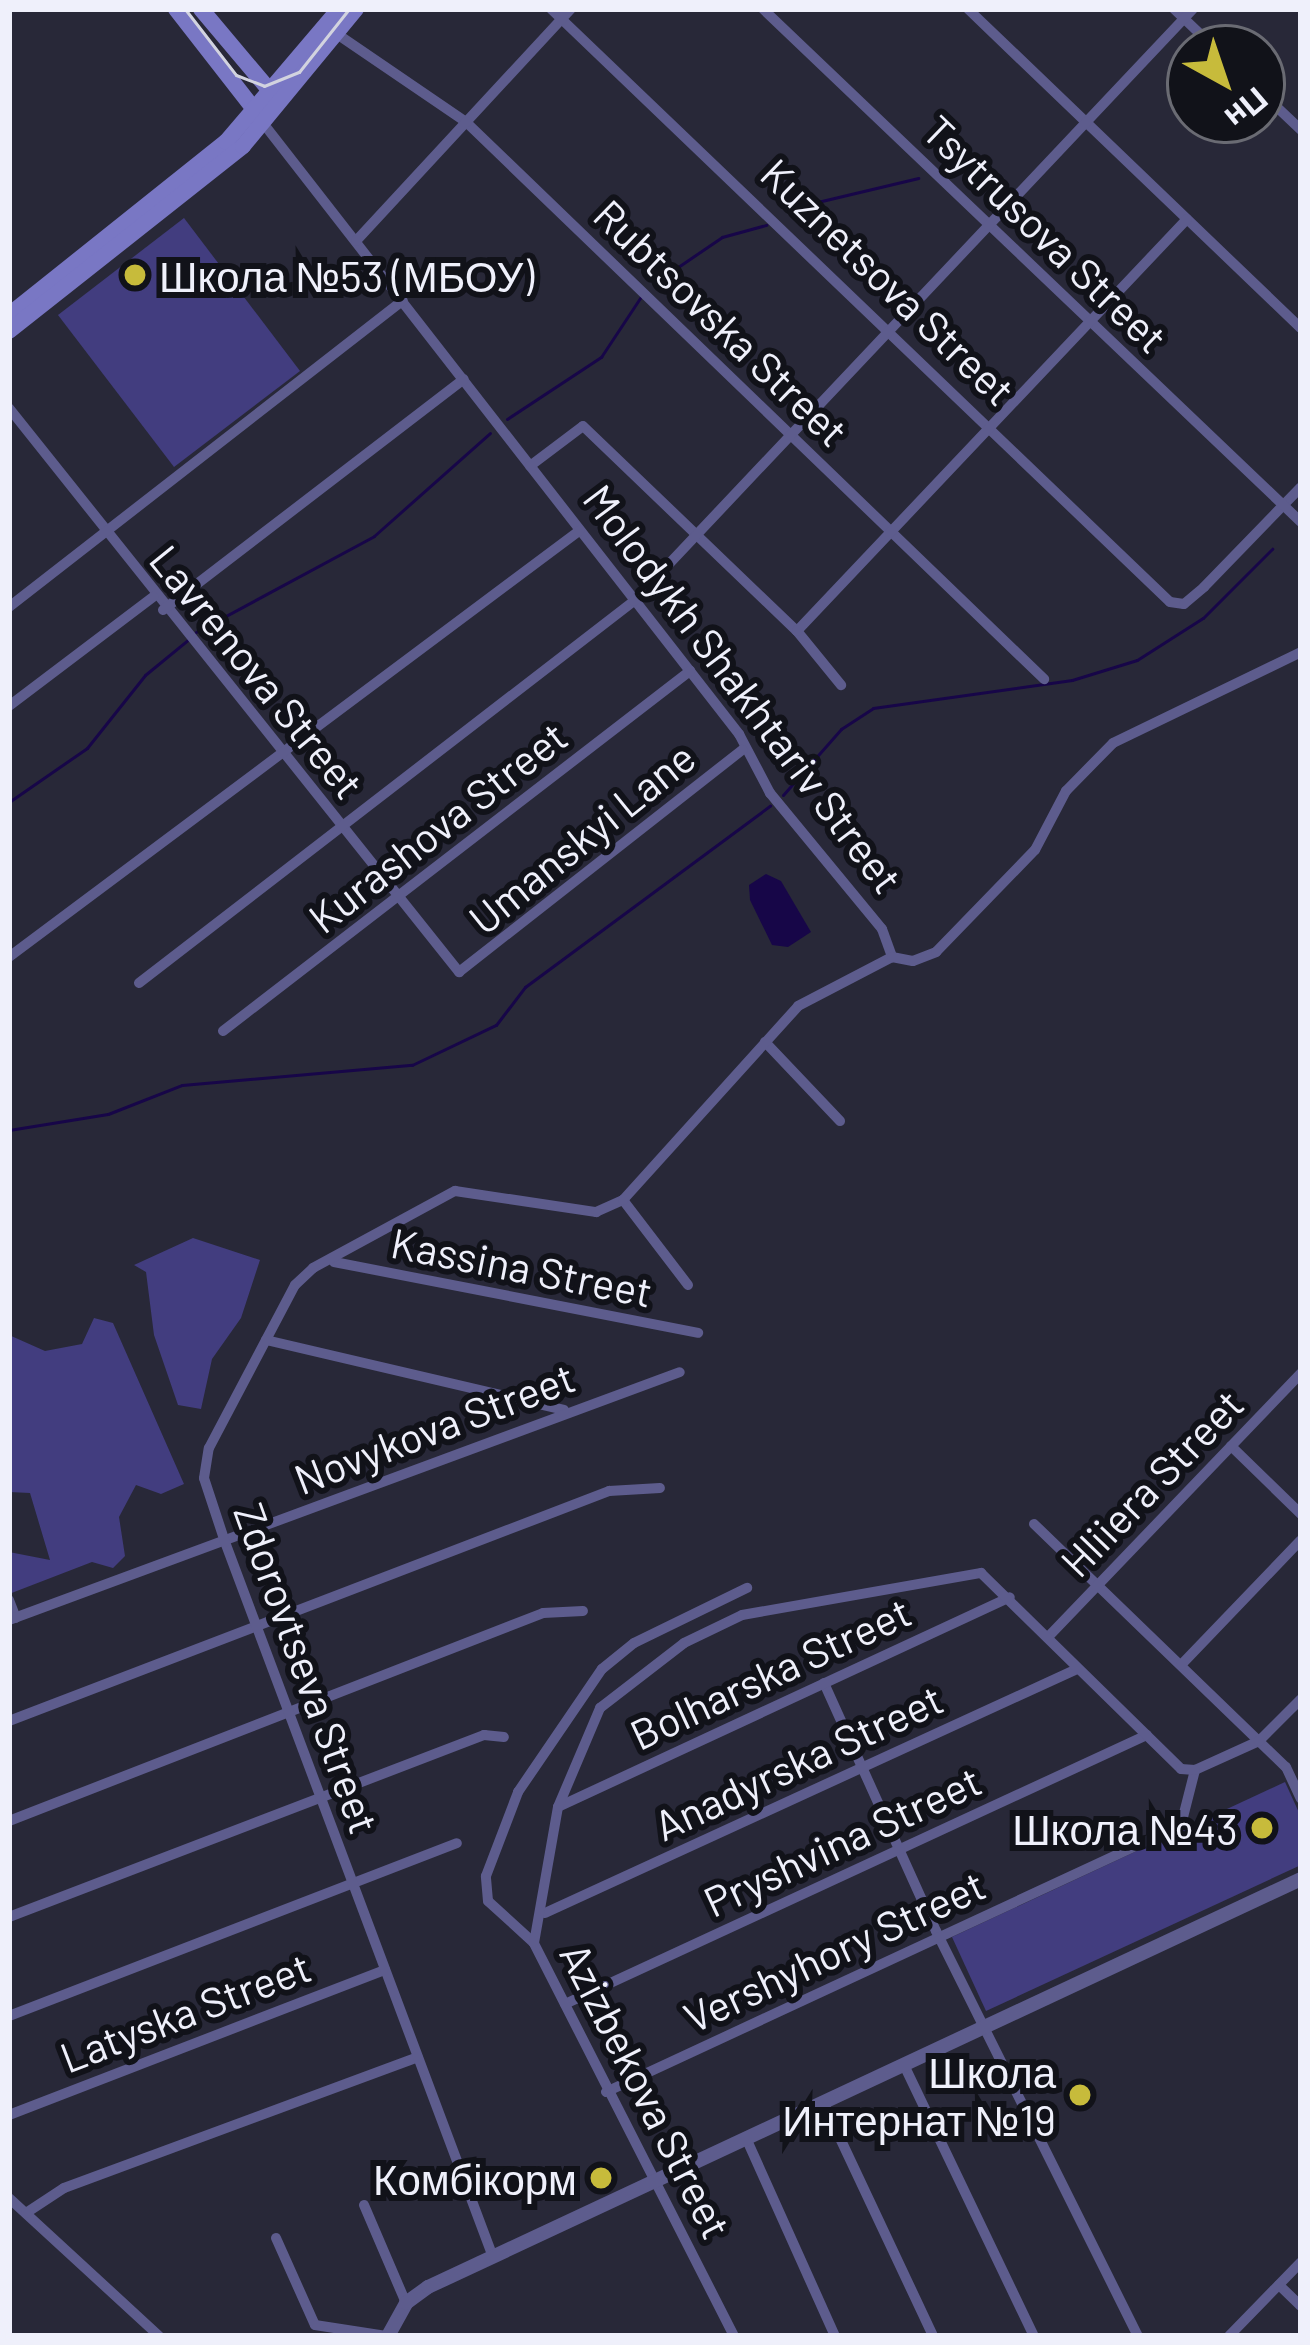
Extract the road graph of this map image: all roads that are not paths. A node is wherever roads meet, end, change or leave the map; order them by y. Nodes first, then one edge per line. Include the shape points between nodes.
1 (176, 9) edge
2 (201, 9) edge
3 (339, 9) edge
4 (356, 9) edge
5 (551, 9) edge
6 (763, 9) edge
7 (968, 9) edge
8 (1174, 9) edge
9 (567, 13) edge
10 (1189, 14) edge
11 (337, 34) junction
12 (275, 98) junction
13 (260, 117) junction
14 (466, 122) junction
15 (1087, 122) junction
16 (1187, 219) junction
17 (989, 225) junction
18 (356, 241) junction
19 (404, 300) junction
20 (9, 314) edge
21 (1090, 321) junction
22 (1301, 328) edge
23 (892, 329) junction
24 (9, 331) edge
25 (464, 379) junction
26 (9, 408) edge
27 (993, 425) junction
28 (792, 434) junction
29 (530, 466) junction
30 (1301, 487) edge
31 (1283, 505) junction
32 (1301, 522) edge
33 (579, 530) junction
34 (892, 532) junction
35 (104, 534) junction
36 (697, 535) junction
37 (153, 597) junction
38 (634, 601) junction
39 (9, 607) edge
40 (164, 610) junction
41 (797, 632) junction
42 (1301, 652) edge
43 (690, 671) junction
44 (1044, 679) dead end
45 (841, 685) dead end
46 (9, 706) edge
47 (742, 750) junction
48 (286, 754) junction
49 (342, 827) junction
50 (398, 898) junction
51 (9, 957) edge
52 (892, 957) junction
53 (459, 972) joint
54 (139, 982) dead end
55 (223, 1031) dead end
56 (764, 1042) junction
57 (840, 1120) dead end
58 (623, 1199) junction
59 (334, 1262) junction
60 (688, 1285) dead end
61 (698, 1334) dead end
62 (266, 1340) junction
63 (680, 1372) dead end
64 (1301, 1373) edge
65 (567, 1411) junction
66 (1231, 1446) junction
67 (660, 1488) dead end
68 (1301, 1514) edge
69 (1034, 1524) dead end
70 (1301, 1540) edge
71 (225, 1541) junction
72 (1099, 1585) junction
73 (747, 1588) dead end
74 (1010, 1597) junction
75 (9, 1600) edge
76 (583, 1611) dead end
77 (12, 1619) edge
78 (256, 1627) junction
79 (1049, 1636) junction
80 (1180, 1665) junction
81 (1077, 1669) junction
82 (824, 1683) junction
83 (1301, 1699) edge
84 (288, 1714) junction
85 (9, 1721) edge
86 (1147, 1735) junction
87 (504, 1737) dead end
88 (1259, 1742) junction
89 (863, 1767) junction
90 (1195, 1770) junction
91 (1301, 1799) edge
92 (320, 1800) junction
93 (558, 1807) junction
94 (9, 1822) edge
95 (457, 1843) dead end
96 (900, 1850) junction
97 (1301, 1879) edge
98 (351, 1884) junction
99 (545, 1912) junction
100 (9, 1917) edge
101 (944, 1935) junction
102 (534, 1943) junction
103 (385, 1970) junction
104 (565, 2004) junction
105 (9, 2015) edge
106 (988, 2027) junction
107 (418, 2057) junction
108 (904, 2065) junction
109 (606, 2092) junction
110 (823, 2102) junction
111 (9, 2114) edge
112 (746, 2138) junction
113 (658, 2178) junction
114 (9, 2188) edge
115 (17, 2205) edge
116 (364, 2205) dead end
117 (276, 2238) dead end
118 (493, 2257) junction
119 (1301, 2262) edge
120 (1279, 2285) junction
121 (406, 2303) junction
122 (1301, 2306) edge
123 (151, 2334) edge
124 (387, 2336) edge
125 (734, 2336) edge
126 (836, 2336) edge
127 (933, 2336) edge
128 (1034, 2336) edge
129 (1138, 2336) edge
130 (1231, 2336) edge

1 - 13 main road, Molodykh Shakhtariv Street
2 - 12 main road
3 - 12 main road
4 - 11 main road
5 - 9 street, Kuznetsova Street
6 - 17 street, Tsytrusova Street
7 - 15 street
8 - 10 street
9 - 14 street
9 - 23 street, Kuznetsova Street
10 - 15 street
11 - 12 main road
11 - 14 street, Rubtsovska Street
12 - 13 main road
13 - 18 street, Molodykh Shakhtariv Street
13 - 20 main road
13 - 24 main road
14 - 18 street
14 - 28 street, Rubtsovska Street
15 - 16 street
15 - 17 street
16 - 21 street
16 - 22 street
17 - 21 street, Tsytrusova Street
17 - 23 street
18 - 19 street, Molodykh Shakhtariv Street
19 - 25 street, Molodykh Shakhtariv Street
19 - 35 street
21 - 27 street
21 - 31 street, Tsytrusova Street
23 - 27 street, Kuznetsova Street
23 - 28 street
25 - 29 street, Molodykh Shakhtariv Street
25 - 40 street
26 - 35 street, Lavrenova Street
27 - 31 street, Kuznetsova Street via 1177,606
27 - 34 street
28 - 34 street, Rubtsovska Street
28 - 36 street
29 - 33 street, Molodykh Shakhtariv Street
29 - 36 street, Molodykh Shakhtariv Street via 579,424
30 - 31 street
31 - 32 street, Tsytrusova Street
33 - 38 street, Molodykh Shakhtariv Street
33 - 48 street
34 - 41 street
34 - 44 street, Rubtsovska Street
35 - 37 street, Lavrenova Street
35 - 39 street
36 - 38 street
36 - 41 street, Molodykh Shakhtariv Street
37 - 40 street, Lavrenova Street
37 - 46 street
38 - 43 street, Molodykh Shakhtariv Street
38 - 49 street
40 - 48 street, Lavrenova Street
41 - 45 street, Molodykh Shakhtariv Street
42 - 52 street via 1113,742 1066,791 1035,850 936,952 914,961
43 - 47 street, Molodykh Shakhtariv Street via 739,734
43 - 50 street, Kurashova Street
47 - 52 street, Molodykh Shakhtariv Street via 882,929
47 - 53 street, Umanskyi Lane
48 - 49 street, Lavrenova Street
48 - 51 street
49 - 50 street, Lavrenova Street
49 - 54 street
50 - 53 street, Lavrenova Street
50 - 55 street, Kurashova Street
52 - 56 street via 811,997
56 - 57 street
56 - 58 street
58 - 59 street, Zdorovtseva Street via 596,1212 455,1191
58 - 60 street, Kassina Street
59 - 61 street, Kassina Street
59 - 62 street, Zdorovtseva Street via 295,1285
62 - 65 street
62 - 71 street, Zdorovtseva Street via 205,1463
63 - 65 street, Novykova Street
64 - 66 street, Hliiera Street
65 - 71 street, Novykova Street
66 - 68 street
66 - 72 street, Hliiera Street
67 - 78 street via 609,1491
69 - 72 street
70 - 80 street
71 - 77 street, Novykova Street
71 - 78 street, Zdorovtseva Street
72 - 79 street, Hliiera Street
72 - 80 street
73 - 102 street via 634,1643 602,1669 518,1792 486,1876 488,1901
74 - 79 street
74 - 82 street, Bolharska Street
74 - 93 street, Azizbekova Street via 973,1573 712,1626 600,1708
75 - 77 street
76 - 84 street via 543,1613
78 - 84 street, Zdorovtseva Street
78 - 85 street
79 - 81 street
80 - 88 street
81 - 86 street
81 - 89 street, Anadyrska Street
82 - 89 street
82 - 93 street, Bolharska Street
83 - 88 street
84 - 92 street, Zdorovtseva Street
84 - 94 street
86 - 90 street via 1181,1769
86 - 96 street, Pryshvina Street
87 - 92 street via 484,1735
88 - 90 street
88 - 91 street via 1286,1767
89 - 96 street
89 - 99 street, Anadyrska Street
90 - 101 street, Vershyhory Street via 1181,1825
92 - 98 street, Zdorovtseva Street
92 - 100 street
93 - 99 street, Azizbekova Street
95 - 98 street
96 - 101 street
96 - 104 street, Pryshvina Street
97 - 106 street
98 - 103 street, Zdorovtseva Street
98 - 105 street
99 - 102 street, Azizbekova Street
101 - 106 street
101 - 109 street, Vershyhory Street
102 - 104 street, Azizbekova Street
103 - 107 street, Zdorovtseva Street
103 - 111 street, Latyska Street
104 - 109 street, Azizbekova Street
106 - 108 street
106 - 129 street
107 - 115 street
107 - 118 street, Zdorovtseva Street
108 - 110 street
108 - 128 street
109 - 113 street, Azizbekova Street
110 - 112 street
110 - 127 street
112 - 113 street
112 - 126 street
113 - 118 street
113 - 125 street, Azizbekova Street
114 - 115 street
115 - 123 street
116 - 121 street
117 - 124 street via 316,2325
118 - 121 street
119 - 120 street
120 - 122 street
120 - 130 street
121 - 124 street

